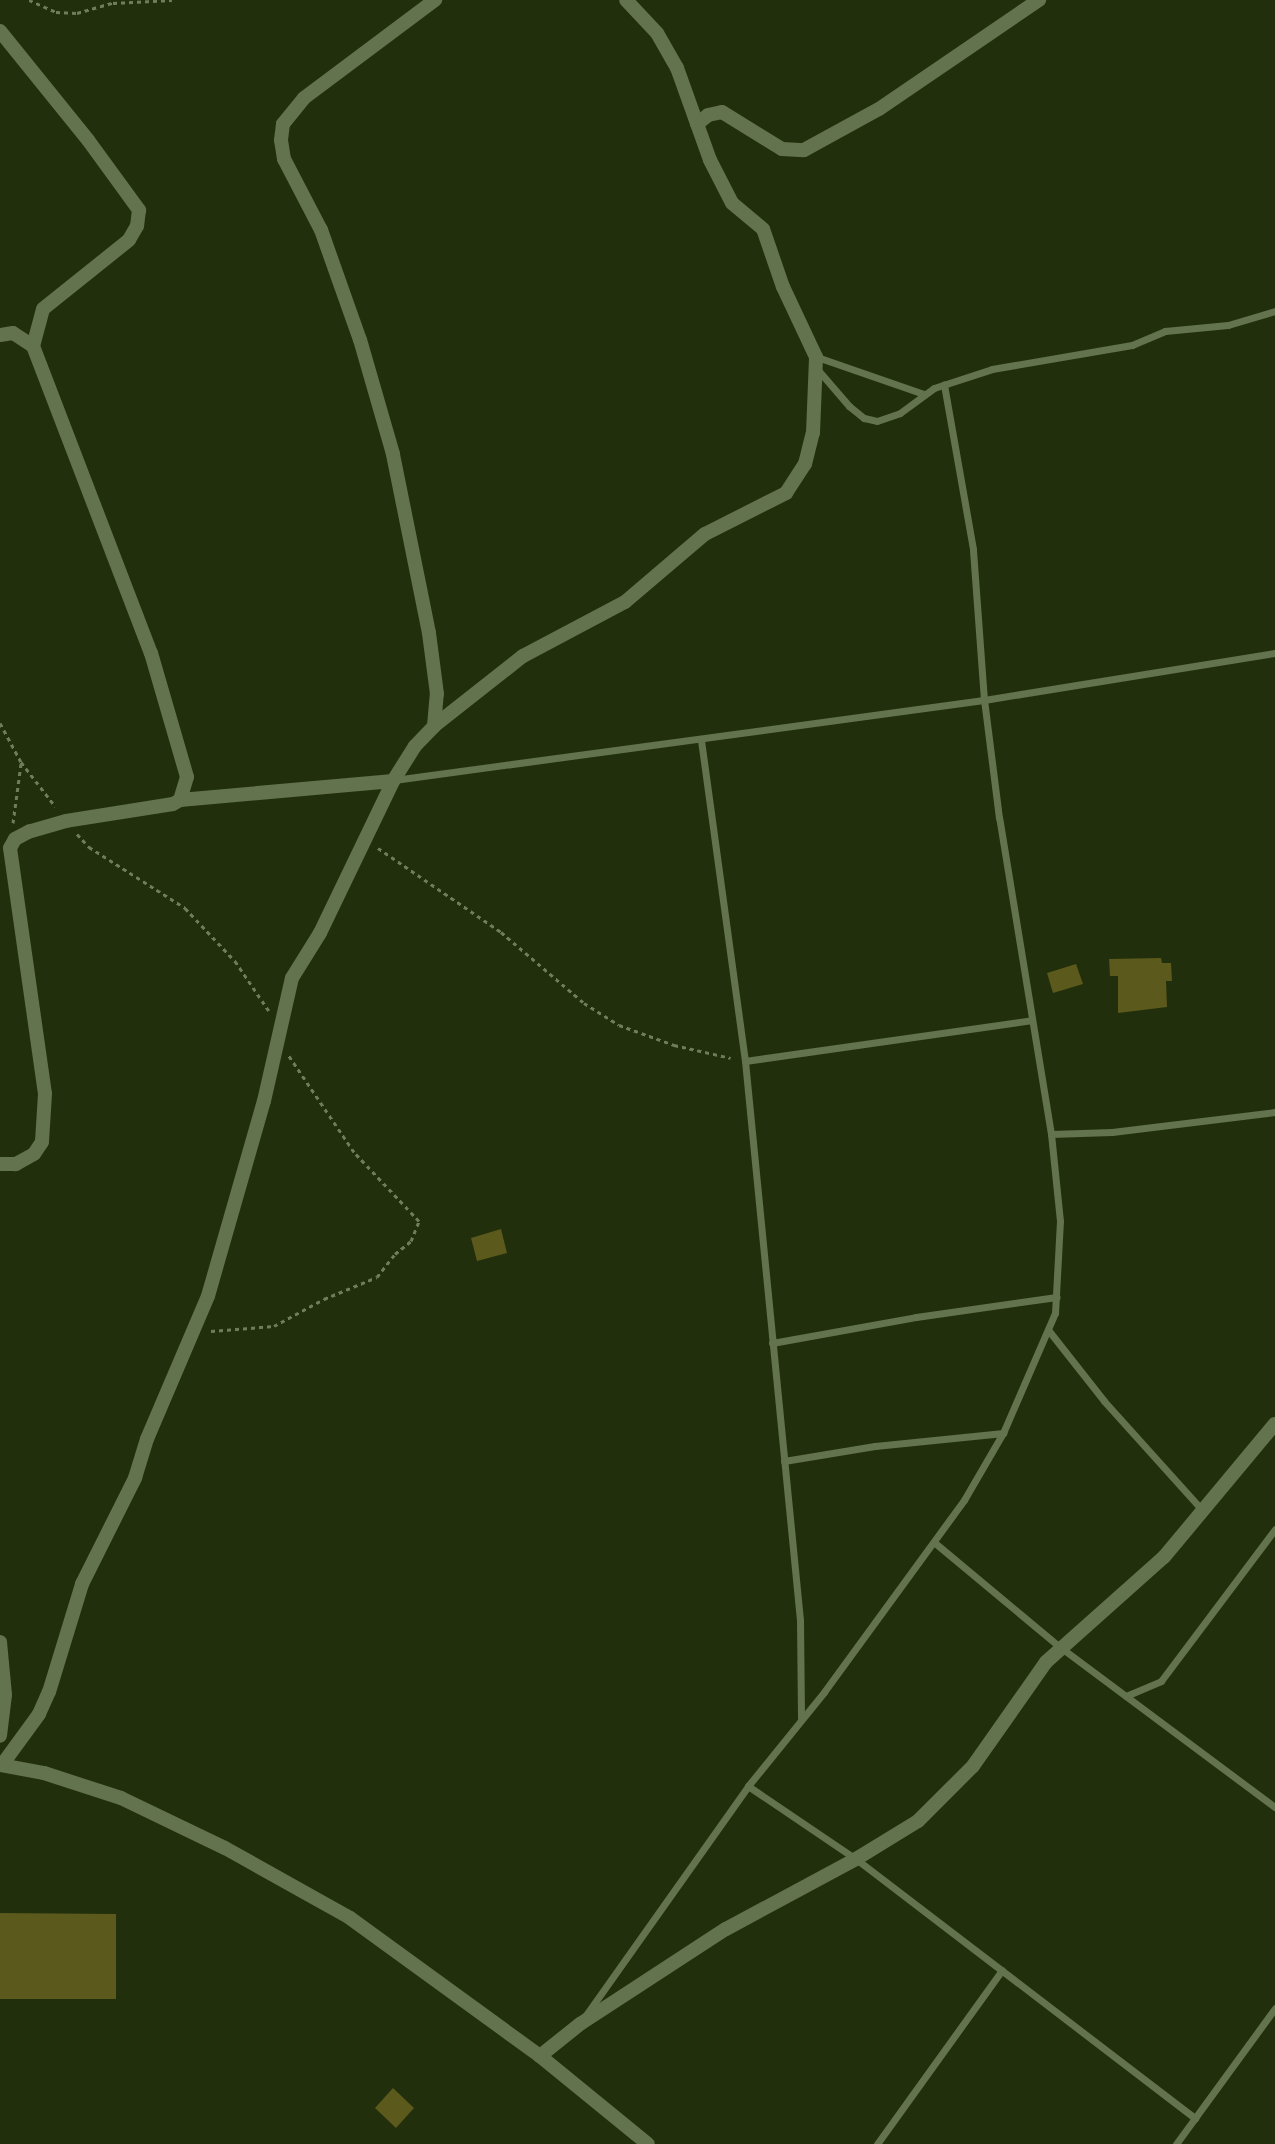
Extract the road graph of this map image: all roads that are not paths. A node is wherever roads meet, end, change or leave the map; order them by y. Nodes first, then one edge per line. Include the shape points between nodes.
1 (435, 0) edge
2 (626, 0) edge
3 (1039, 0) edge
4 (0, 31) edge
5 (697, 124) junction
6 (1275, 311) edge
7 (0, 335) edge
8 (33, 346) junction
9 (816, 362) junction
10 (944, 385) junction
11 (924, 394) junction
12 (1275, 653) edge
13 (984, 700) junction
14 (434, 726) junction
15 (701, 740) junction
16 (393, 781) junction
17 (180, 800) junction
18 (1032, 1020) junction
19 (745, 1061) junction
20 (1275, 1112) edge
21 (1051, 1134) junction
22 (0, 1164) edge
23 (1057, 1297) junction
24 (1049, 1331) junction
25 (772, 1343) junction
26 (1275, 1424) edge
27 (1003, 1433) junction
28 (784, 1461) junction
29 (1204, 1511) junction
30 (1275, 1529) edge
31 (935, 1543) junction
32 (0, 1642) edge
33 (1060, 1647) junction
34 (1126, 1696) junction
35 (801, 1721) junction
36 (0, 1736) edge
37 (1, 1765) edge
38 (748, 1786) junction
39 (1275, 1807) edge
40 (856, 1859) junction
41 (1002, 1970) junction
42 (1275, 2008) edge
43 (580, 2024) junction
44 (540, 2056) junction
45 (1195, 2118) junction
46 (648, 2144) edge
47 (877, 2144) edge
48 (1176, 2144) edge

1 - 14 street via 304,98 283,124 281,140 284,159 326,244 393,454 429,633 437,694
2 - 5 street via 657,33 677,68
3 - 5 street via 879,109 804,150 782,149 722,112
4 - 8 street via 139,210 129,240 43,309
5 - 9 street via 732,203 763,229
6 - 10 lane via 1228,325 1165,331 1132,345 992,369
7 - 8 street via 13,333
8 - 17 street via 151,653 185,766
9 - 11 lane
9 - 11 lane via 864,418 888,418
9 - 14 street via 813,433 805,464 786,493 705,534 625,602 523,656
10 - 11 lane
10 - 13 lane via 973,549
12 - 13 lane
13 - 15 lane
13 - 18 lane
14 - 16 street
15 - 16 lane
15 - 19 lane
16 - 17 street
16 - 37 street via 320,933 292,978 264,1101 195,1331 135,1478 82,1584 49,1692
17 - 22 street via 66,821 15,839 10,848 45,1094 42,1142 16,1164
18 - 19 lane
18 - 21 lane
19 - 25 lane
20 - 21 lane
21 - 23 lane via 1060,1221
23 - 24 lane
23 - 25 lane
24 - 27 lane
24 - 29 lane
25 - 28 lane
26 - 29 street
27 - 28 lane
27 - 31 lane
28 - 35 lane via 800,1620
29 - 33 street via 1164,1557
30 - 34 lane via 1161,1681
31 - 33 lane
31 - 35 lane
32 - 36 street via 5,1695
33 - 34 lane
33 - 40 street via 949,1793 918,1821
34 - 39 lane
35 - 38 lane
37 - 44 street via 121,1798 238,1855 395,1947
38 - 40 lane
38 - 43 lane
40 - 41 lane
40 - 43 street via 726,1929
41 - 45 lane
41 - 47 lane
42 - 45 lane
43 - 44 street
44 - 46 street
45 - 48 lane

